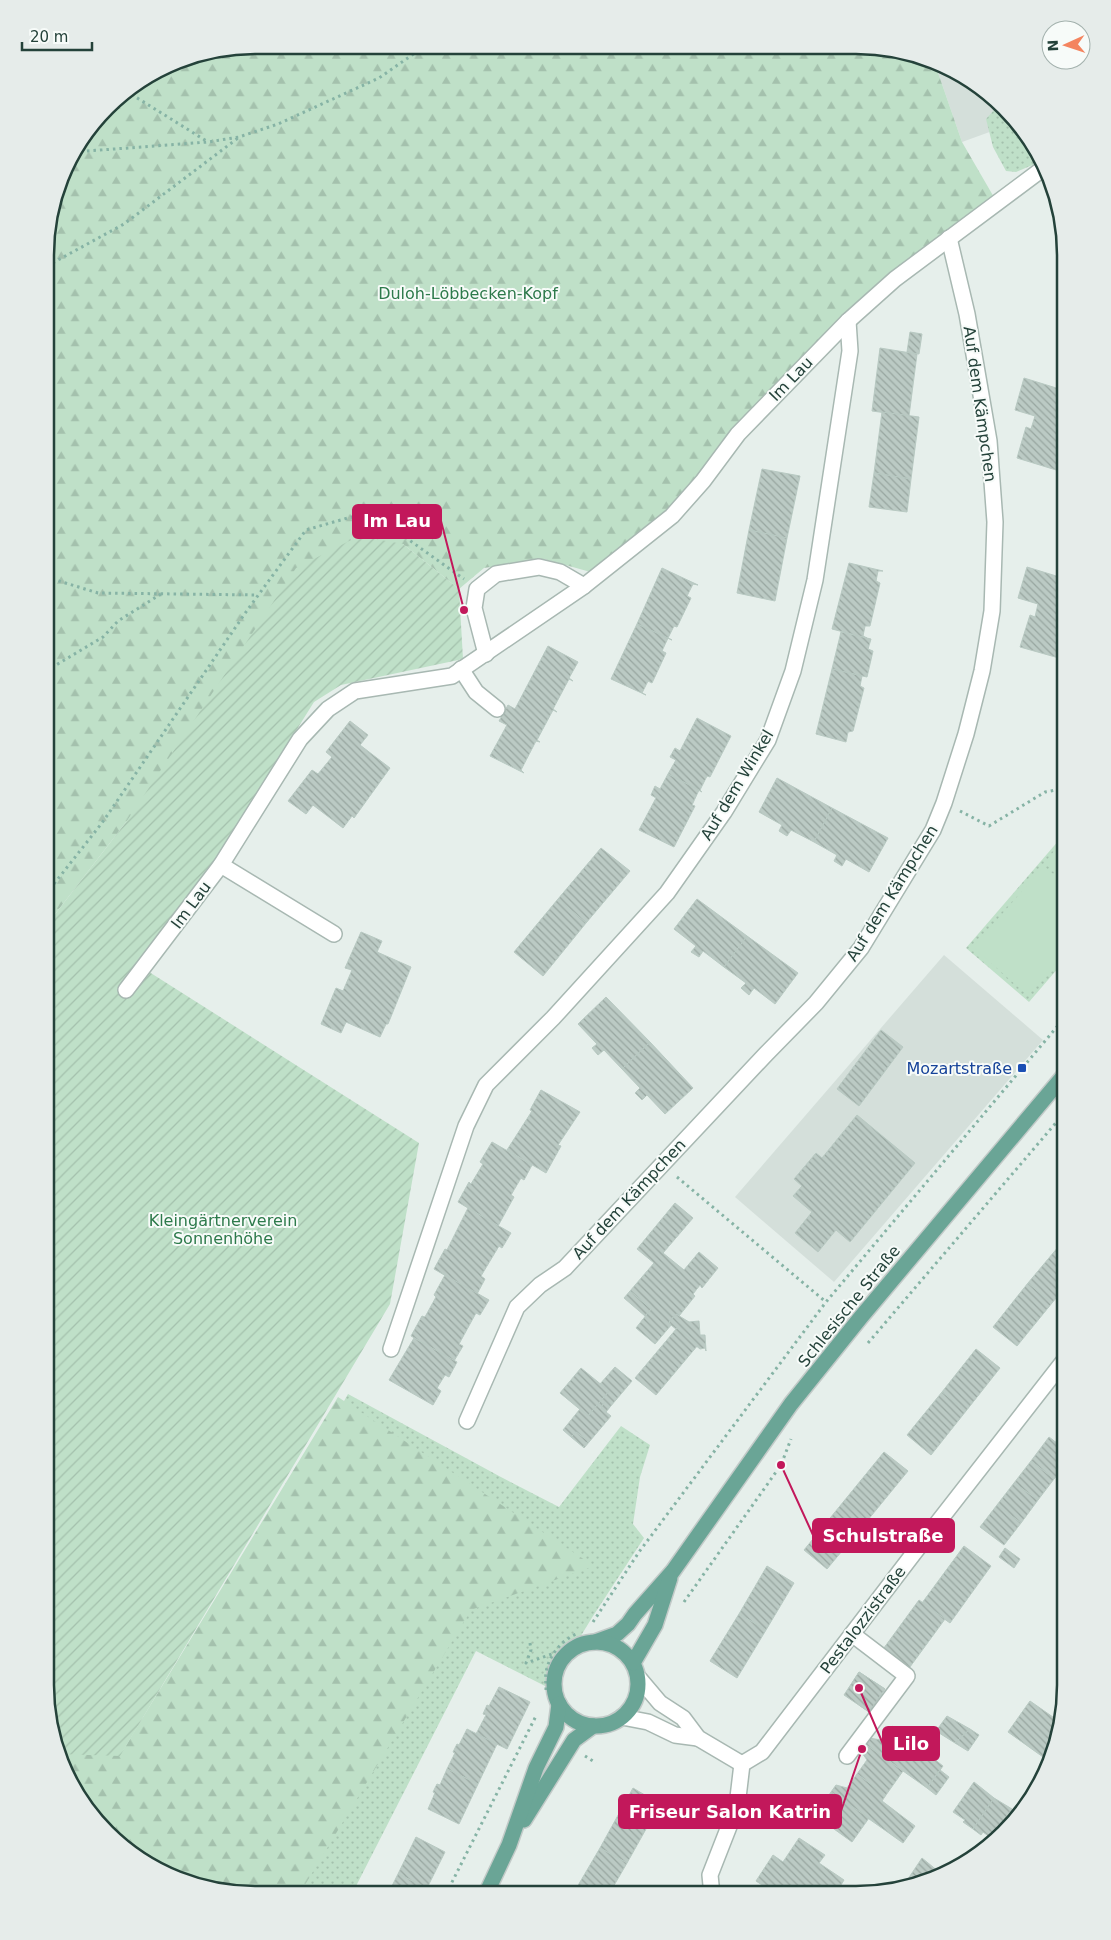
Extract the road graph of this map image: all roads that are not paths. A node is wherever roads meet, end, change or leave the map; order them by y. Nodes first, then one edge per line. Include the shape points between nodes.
1 (1039, 171) edge
2 (949, 238) junction
3 (848, 320) junction
4 (584, 586) junction
5 (486, 654) junction
6 (462, 670) junction
7 (497, 709) dead end
8 (221, 864) junction
9 (334, 934) dead end
10 (126, 990) dead end
11 (1057, 1084) edge
12 (391, 1349) dead end
13 (1057, 1370) edge
14 (467, 1421) dead end
15 (673, 1571) junction
16 (852, 1634) junction
17 (592, 1636) junction
18 (635, 1670) junction
19 (560, 1704) junction
20 (622, 1717) junction
21 (593, 1726) junction
22 (698, 1738) junction
23 (847, 1756) dead end
24 (742, 1764) junction
25 (509, 1845) junction
26 (490, 1886) edge
27 (711, 1886) edge

1 - 2 street, Im Lau
2 - 3 street, Im Lau via 894,278
2 - 14 street, Auf dem Kämpchen via 967,314 989,441 995,522 992,611 982,671 966,734 933,830 861,948 816,1003 565,1268 540,1285 517,1307
3 - 4 street, Im Lau via 738,434 672,516
3 - 12 street, Auf dem Winkel via 850,351 815,580 793,671 768,740 724,812 667,893 553,1018 486,1084 466,1126
4 - 5 street, Im Lau
4 - 5 street via 560,572 539,567 496,574 477,589 474,608
5 - 6 street, Im Lau
6 - 7 street via 476,692
6 - 8 street, Im Lau via 452,676 355,691 328,710 300,739
8 - 9 street
8 - 10 street, Im Lau
11 - 15 main road, Schlesische Straße via 791,1404
13 - 16 street, Pestalozzistraße
15 - 17 main road, Schlesische Straße via 617,1634
15 - 18 main road, Schlesische Straße via 655,1625
16 - 23 street via 907,1676
16 - 24 street, Pestalozzistraße via 762,1752
17 - 18 main road via 623,1652
17 - 19 main road via 568,1653 559,1665 555,1692
18 - 20 main road via 638,1692 633,1705
18 - 22 street via 660,1703 684,1718
19 - 21 main road via 567,1715
19 - 25 main road via 556,1727 536,1768
20 - 21 main road via 609,1725
20 - 22 street via 648,1722 675,1736
21 - 25 main road via 574,1740
22 - 24 street
24 - 27 street via 736,1806 710,1875
25 - 26 main road

